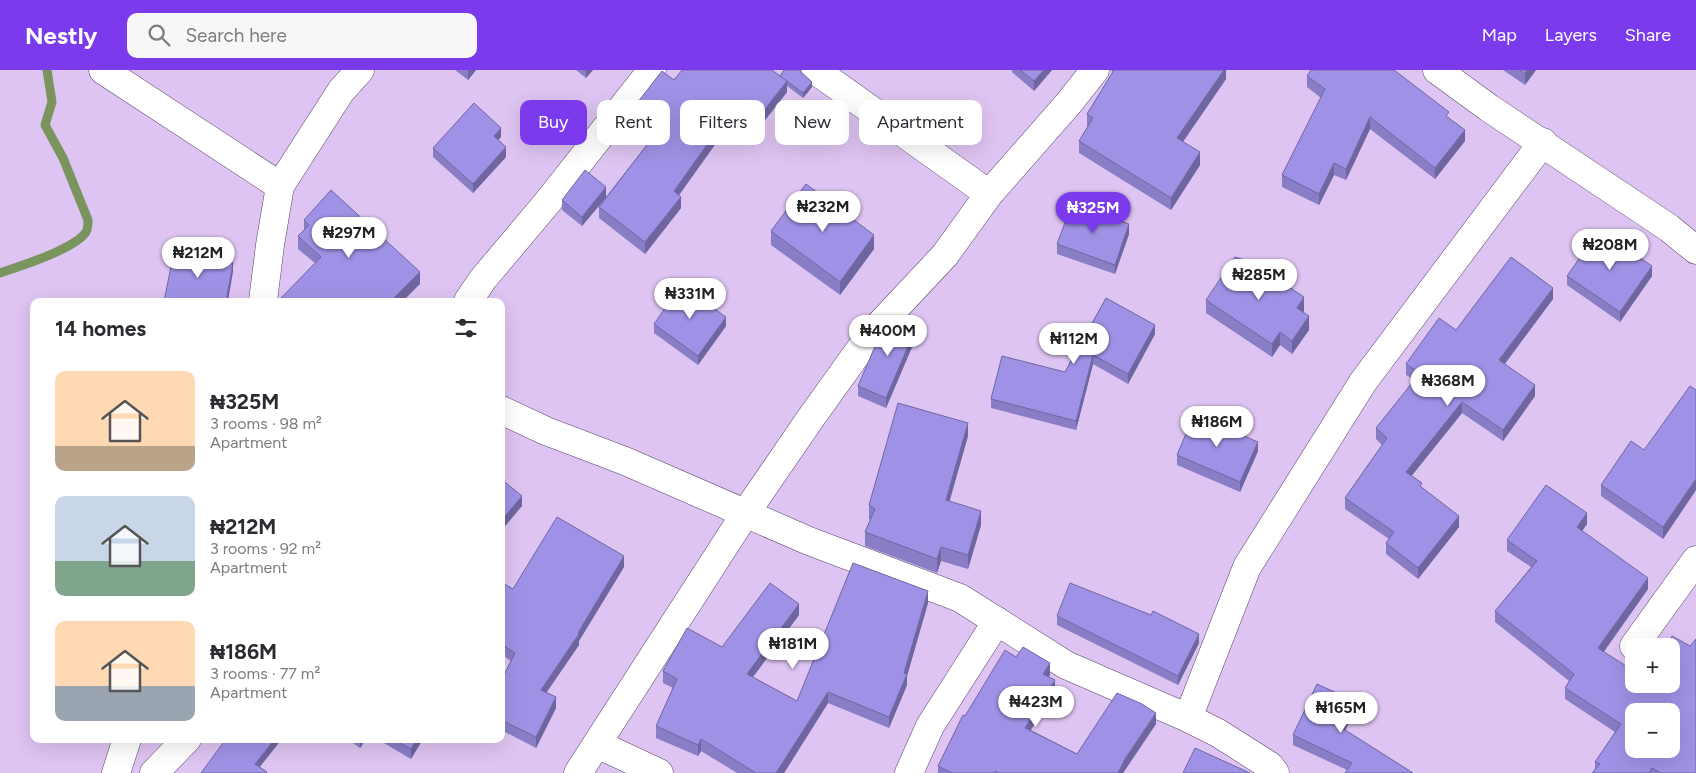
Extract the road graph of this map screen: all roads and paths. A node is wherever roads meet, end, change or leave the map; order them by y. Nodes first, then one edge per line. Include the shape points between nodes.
1 (103, 70) edge
2 (360, 70) edge
3 (652, 70) edge
4 (816, 70) edge
5 (1095, 70) edge
6 (1437, 70) edge
7 (1543, 142) junction
8 (280, 186) junction
9 (989, 194) junction
10 (1696, 250) edge
11 (263, 298) edge
12 (470, 298) edge
13 (505, 412) edge
14 (745, 514) junction
15 (1696, 560) edge
16 (997, 621) junction
17 (1640, 638) edge
18 (1188, 718) junction
19 (126, 743) edge
20 (183, 743) edge
21 (597, 744) junction
22 (116, 773) edge
23 (154, 773) edge
24 (578, 773) edge
25 (659, 773) edge
26 (909, 773) edge
27 (1275, 773) edge

1 - 8 street
2 - 8 street via 341,91
3 - 12 street
4 - 9 street
5 - 9 street
6 - 7 street
7 - 10 street
7 - 18 street via 1363,382 1247,566
8 - 11 street
9 - 14 street via 945,254 871,334
13 - 14 street
14 - 16 street via 960,598
14 - 21 street
15 - 17 street
16 - 18 street via 1066,664
16 - 26 street via 930,726
18 - 27 street via 1218,733 1270,766
19 - 22 street
20 - 23 street
21 - 24 street
21 - 25 street

